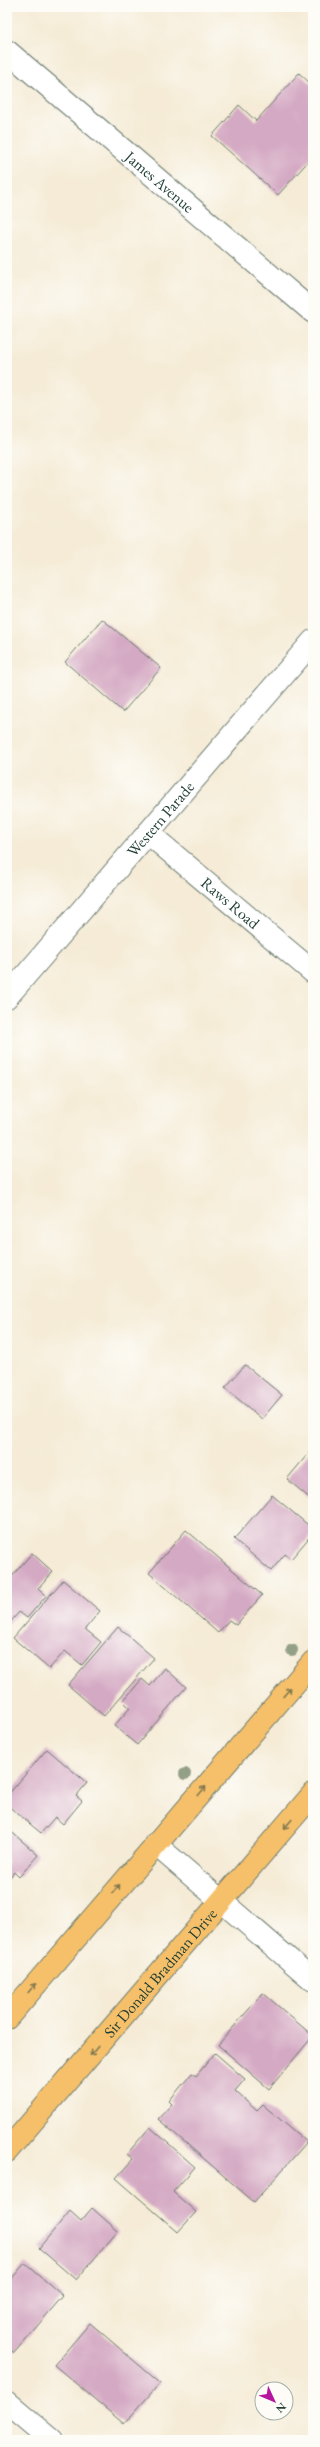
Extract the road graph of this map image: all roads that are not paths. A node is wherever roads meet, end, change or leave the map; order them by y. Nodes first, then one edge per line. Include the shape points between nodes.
1 (7, 51) edge
2 (313, 312) edge
3 (313, 641) edge
4 (148, 833) junction
5 (313, 972) edge
6 (9, 992) edge
7 (313, 1662) edge
8 (313, 1794) edge
9 (155, 1844) junction
10 (223, 1902) junction
11 (313, 1980) edge
12 (7, 2018) edge
13 (7, 2151) edge
14 (7, 2402) edge
15 (52, 2440) edge

1 - 2 street, James Avenue
3 - 4 street, Western Parade
4 - 5 street, Raws Road
4 - 6 street, Western Parade
9 -> 7 main road
8 -> 10 main road, Sir Donald Bradman Drive
9 - 10 street
12 -> 9 main road
10 - 11 street
10 -> 13 main road, Sir Donald Bradman Drive
14 - 15 street

